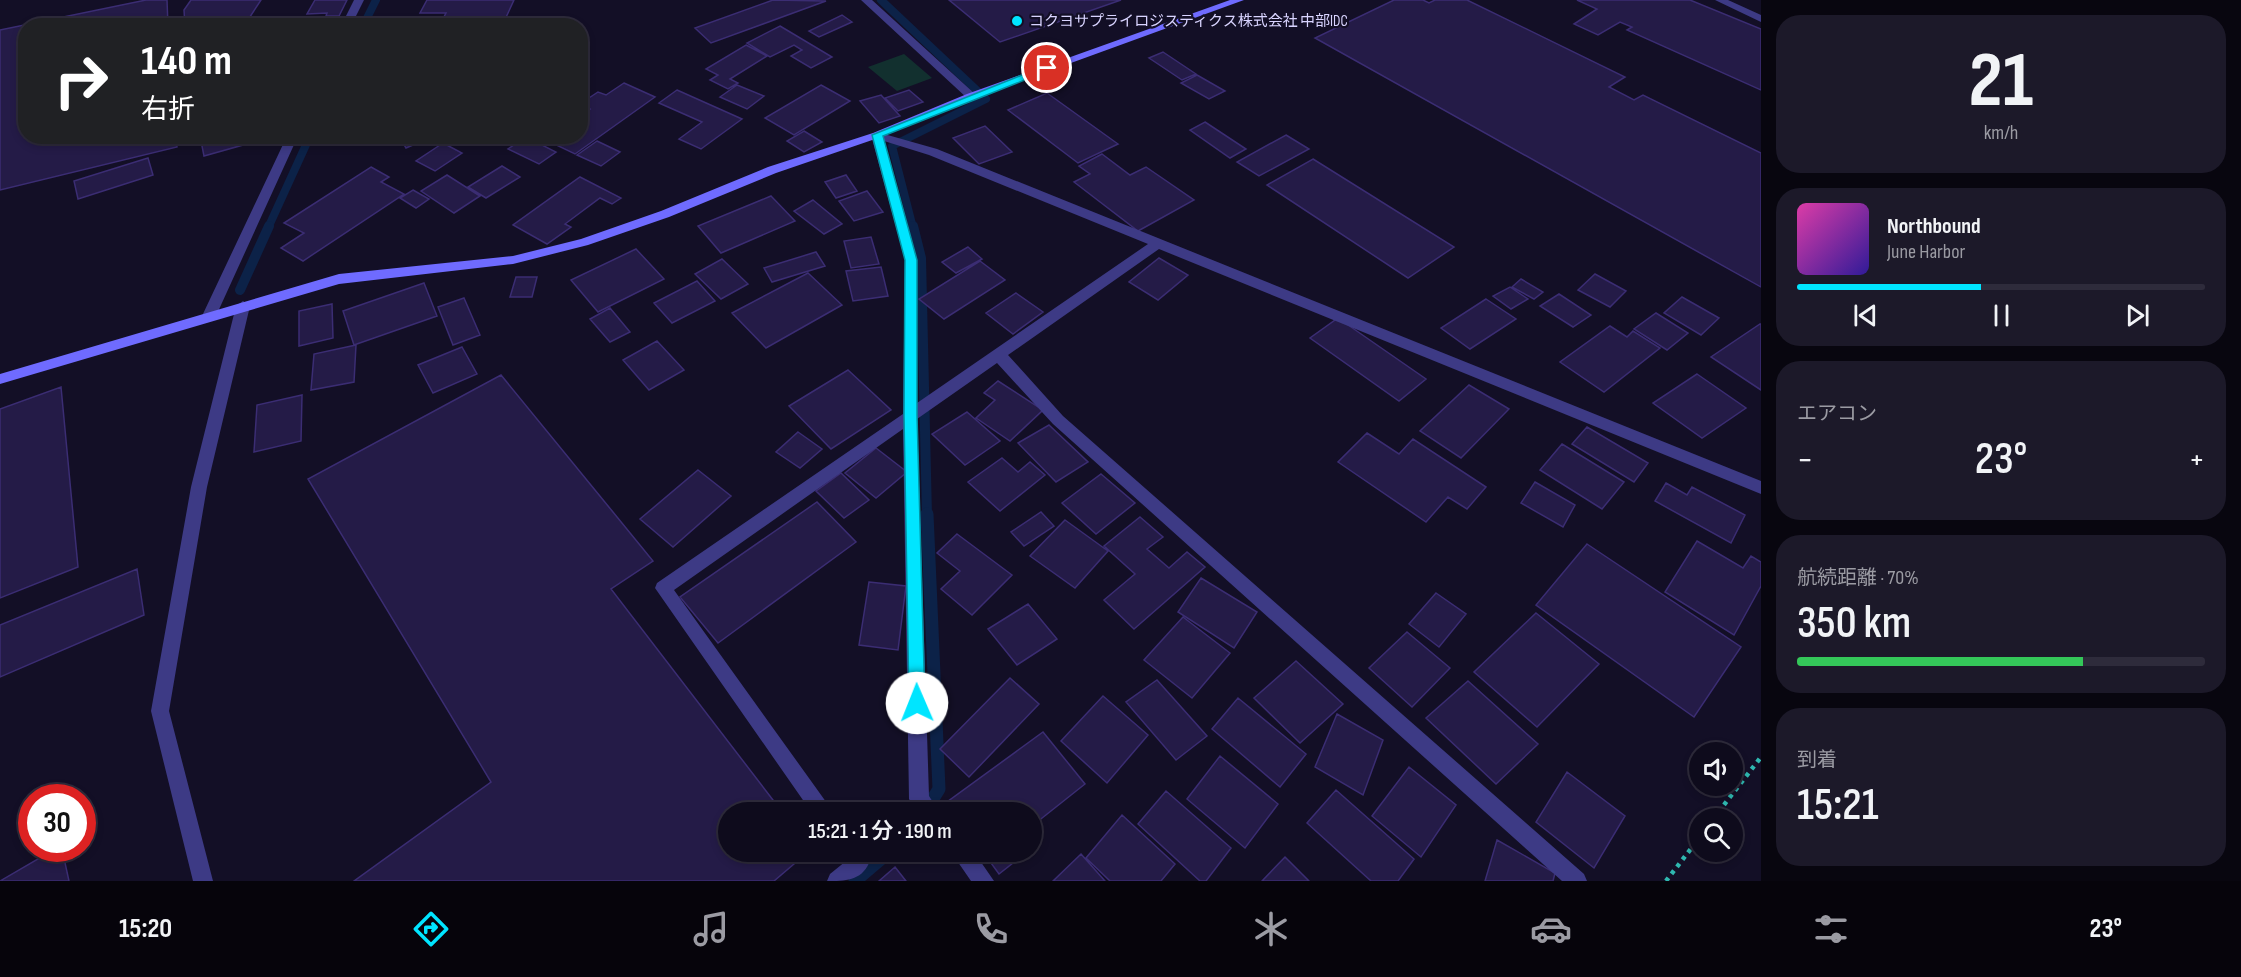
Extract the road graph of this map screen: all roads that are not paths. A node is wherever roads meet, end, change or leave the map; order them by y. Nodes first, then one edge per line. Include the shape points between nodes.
1 (360, 0) edge
2 (866, 0) edge
3 (1239, 0) edge
4 (1720, 0) edge
5 (350, 18) edge
6 (1761, 19) edge
7 (971, 96) junction
8 (877, 135) junction
9 (289, 144) edge
10 (1159, 243) junction
11 (243, 306) junction
12 (208, 316) junction
13 (998, 354) junction
14 (0, 379) edge
15 (910, 415) junction
16 (1761, 488) edge
17 (816, 802) edge
18 (921, 802) edge
19 (858, 862) edge
20 (969, 862) edge
21 (203, 881) edge
22 (837, 881) edge
23 (984, 881) edge
24 (1577, 881) edge

1 - 5 street
2 - 7 street
3 - 7 street
4 - 6 street
7 - 8 street
8 - 10 street via 933,152
8 - 11 street via 584,242 513,260 339,279
8 - 15 street via 911,260
9 - 12 street
10 - 13 street
10 - 16 street
11 - 12 street
11 - 21 street via 199,487 160,711
12 - 14 street
13 - 15 street
13 - 24 street via 1058,420
15 - 17 street via 663,588
15 - 18 street
19 - 22 street
20 - 23 street

